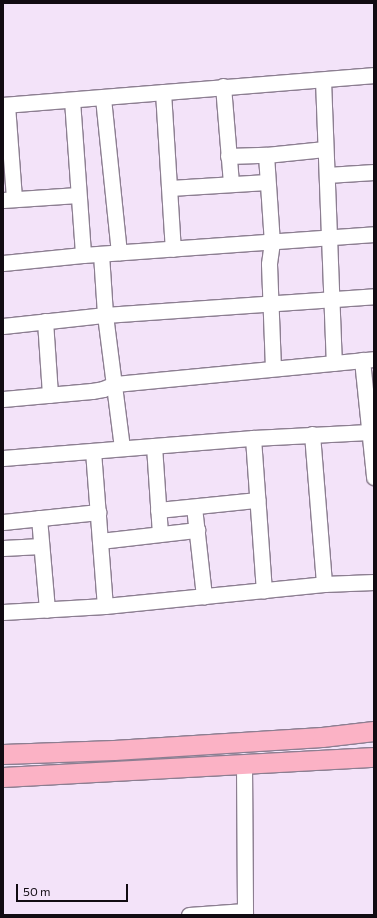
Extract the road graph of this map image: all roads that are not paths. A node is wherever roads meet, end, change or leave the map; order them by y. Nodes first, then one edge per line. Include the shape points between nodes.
1 (374, 75) edge
2 (323, 80) junction
3 (223, 86) junction
4 (163, 92) junction
5 (103, 98) junction
6 (72, 100) junction
7 (5, 105) edge
8 (325, 149) junction
9 (266, 155) junction
10 (228, 156) junction
11 (374, 172) edge
12 (8, 173) edge
13 (327, 175) junction
14 (267, 182) junction
15 (230, 184) junction
16 (170, 188) junction
17 (78, 195) junction
18 (9, 200) edge
19 (374, 234) edge
20 (330, 237) junction
21 (272, 242) junction
22 (173, 249) junction
23 (119, 252) junction
24 (101, 254) junction
25 (83, 255) junction
26 (3, 263) edge
27 (374, 296) edge
28 (331, 300) junction
29 (271, 305) junction
30 (105, 315) junction
31 (45, 321) junction
32 (3, 326) edge
33 (368, 360) edge
34 (334, 363) junction
35 (273, 368) junction
36 (115, 384) junction
37 (50, 395) junction
38 (3, 399) edge
39 (369, 432) junction
40 (312, 434) junction
41 (253, 438) junction
42 (154, 446) junction
43 (122, 448) junction
44 (93, 451) junction
45 (3, 458) edge
46 (374, 477) edge
47 (257, 500) junction
48 (194, 507) junction
49 (158, 510) junction
50 (98, 512) junction
51 (39, 518) junction
52 (3, 522) edge
53 (197, 530) junction
54 (160, 534) junction
55 (100, 541) junction
56 (41, 546) junction
57 (3, 548) edge
58 (374, 582) edge
59 (324, 584) junction
60 (264, 591) junction
61 (204, 596) junction
62 (105, 606) junction
63 (47, 610) junction
64 (3, 612) edge
65 (374, 731) edge
66 (3, 754) edge
67 (374, 757) edge
68 (244, 765) junction
69 (3, 777) edge
70 (245, 913) edge
71 (189, 915) edge

1 - 2 street
2 - 3 street
2 - 8 street
3 - 4 street
3 - 10 street
4 - 5 street
4 - 16 street
5 - 6 street
5 - 23 street
6 - 7 street
6 - 17 street
7 - 12 street
8 - 9 street
8 - 13 street
9 - 10 street
9 - 14 street
10 - 15 street
11 - 13 street
12 - 18 street
13 - 20 street
14 - 15 street
14 - 21 street
15 - 16 street
16 - 22 street
17 - 18 street
17 - 25 street
19 - 20 street
20 - 21 street
20 - 28 street
21 - 22 street
21 - 29 street via 269,264
22 - 23 street
23 - 24 street
24 - 25 street
24 - 30 street
25 - 26 street
27 - 28 street
28 - 29 street
28 - 34 street
29 - 30 street
29 - 35 street
30 - 31 street
30 - 36 street
31 - 32 street
31 - 37 street
33 - 34 street
33 - 39 street
34 - 35 street
35 - 36 street
36 - 37 street via 92,392
36 - 43 street
37 - 38 street
39 - 40 street
39 - 46 street
40 - 41 street
40 - 59 street
41 - 42 street
41 - 47 street
42 - 43 street
42 - 49 street
43 - 44 street
44 - 45 street
44 - 50 street
47 - 48 street
47 - 60 street
48 - 49 street
48 - 53 street
49 - 54 street
50 - 51 street
50 - 55 street
51 - 52 street
51 - 56 street
53 - 54 street
53 - 61 street
54 - 55 street
55 - 62 street
56 - 57 street
56 - 63 street
58 - 59 street
59 - 60 street
60 - 61 street
61 - 62 street
62 - 63 street
63 - 64 street
65 - 66 main road via 322,737 114,750
67 - 68 main road
68 - 69 main road
68 - 70 street
70 - 71 street

